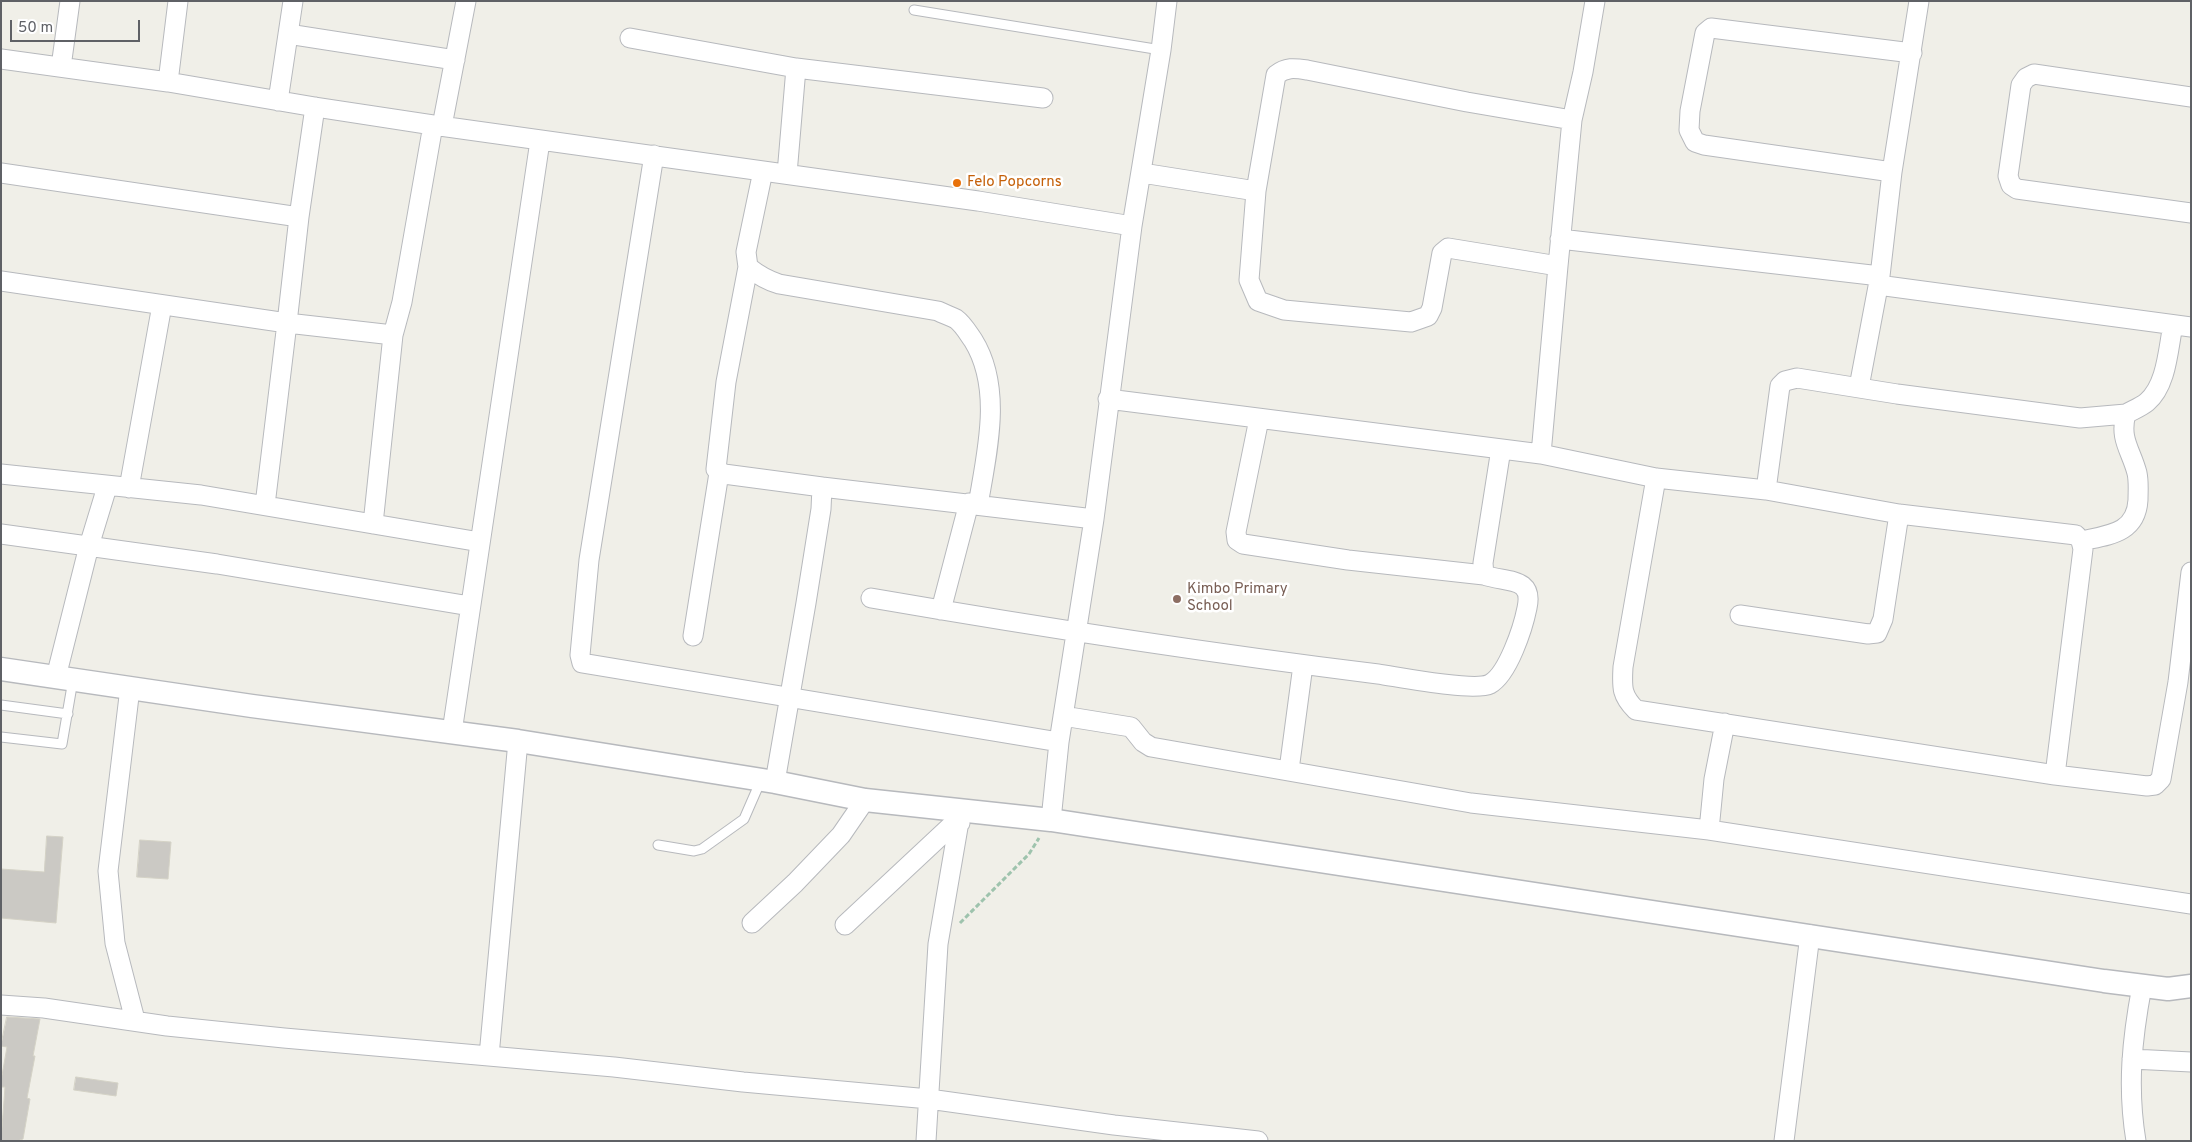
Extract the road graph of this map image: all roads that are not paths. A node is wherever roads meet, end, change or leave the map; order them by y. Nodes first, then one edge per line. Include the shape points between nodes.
1 (70, 1) edge
2 (178, 1) edge
3 (293, 1) edge
4 (466, 1) edge
5 (1167, 1) edge
6 (1595, 1) edge
7 (1919, 1) edge
8 (914, 10) dead end
9 (288, 34) junction
10 (630, 38) dead end
11 (1161, 50) junction
12 (1912, 53) junction
13 (1, 59) edge
14 (455, 60) junction
15 (61, 67) junction
16 (796, 68) junction
17 (168, 82) junction
18 (2191, 97) edge
19 (1043, 98) dead end
20 (278, 101) junction
21 (315, 107) junction
22 (1572, 120) junction
23 (438, 125) junction
24 (540, 140) junction
25 (654, 155) junction
26 (763, 171) junction
27 (1142, 172) junction
28 (1892, 172) junction
29 (1, 173) edge
30 (787, 174) junction
31 (1256, 190) junction
32 (2191, 213) edge
33 (299, 217) junction
34 (1132, 226) junction
35 (1560, 239) junction
36 (1558, 266) junction
37 (748, 267) junction
38 (1879, 280) junction
39 (1, 281) edge
40 (162, 305) junction
41 (287, 323) junction
42 (2182, 326) edge
43 (393, 335) junction
44 (1859, 388) junction
45 (1108, 399) junction
46 (2126, 414) junction
47 (1259, 419) junction
48 (1501, 449) junction
49 (1541, 454) junction
50 (719, 473) junction
51 (1, 474) edge
52 (1656, 478) junction
53 (108, 486) junction
54 (822, 487) junction
55 (129, 488) junction
56 (1766, 490) junction
57 (974, 504) junction
58 (265, 505) junction
59 (1899, 514) junction
60 (1094, 519) junction
61 (372, 524) junction
62 (1, 534) edge
63 (2081, 540) junction
64 (480, 542) junction
65 (89, 546) junction
66 (2191, 572) edge
67 (1484, 575) junction
68 (871, 598) dead end
69 (470, 606) junction
70 (941, 610) junction
71 (1740, 615) dead end
72 (1075, 633) junction
73 (693, 636) dead end
74 (1302, 665) junction
75 (1, 669) edge
76 (65, 678) junction
77 (130, 688) junction
78 (788, 699) junction
79 (1, 705) edge
80 (68, 714) junction
81 (1063, 716) junction
82 (1724, 723) junction
83 (452, 732) junction
84 (1, 737) edge
85 (518, 742) junction
86 (1059, 742) junction
87 (1289, 770) junction
88 (2055, 775) junction
89 (768, 781) junction
90 (865, 800) junction
91 (961, 817) junction
92 (1051, 820) junction
93 (1709, 830) junction
94 (658, 845) dead end
95 (2191, 904) edge
96 (752, 923) dead end
97 (845, 925) dead end
98 (1810, 935) junction
99 (2142, 986) junction
100 (2191, 986) edge
101 (1, 1005) edge
102 (135, 1020) junction
103 (489, 1056) junction
104 (2132, 1058) junction
105 (2191, 1062) edge
106 (929, 1099) junction
107 (926, 1141) edge
108 (1258, 1141) edge
109 (1784, 1141) edge
110 (2136, 1141) edge

1 - 15 street
2 - 17 street
3 - 9 street
4 - 14 street
5 - 11 street
6 - 22 street
7 - 12 street
8 - 11 lane
9 - 14 street
9 - 20 street
10 - 16 street
11 - 27 street
12 - 28 street
12 - 28 street via 1711,28 1705,33 1690,111 1689,130 1695,142
13 - 15 street
14 - 23 street
15 - 17 street
16 - 19 street
16 - 30 street
17 - 20 street
18 - 32 street via 2034,74 2021,85 2008,176 2011,185 2017,189
20 - 21 street
21 - 23 street
21 - 33 street
22 - 31 street via 1292,68 1276,75
22 - 35 street
23 - 24 street
23 - 43 street
24 - 25 street
24 - 64 street
25 - 26 street
25 - 78 street via 589,560 580,659 585,665
26 - 30 street
26 - 37 street via 746,252
27 - 31 street
27 - 34 street
28 - 38 street
29 - 33 street
30 - 34 street
31 - 36 street via 1249,280 1258,301 1266,305 1310,313 1411,322 1428,316 1432,308 1442,252 1448,248
33 - 41 street
34 - 45 street
35 - 36 street
35 - 38 street
36 - 49 street
37 - 50 street via 726,382 716,468
37 - 57 street via 766,280 779,284 938,311 957,320 979,349 990,391 990,414
38 - 42 street
38 - 44 street
39 - 40 street
40 - 41 street
40 - 55 street
41 - 43 street
41 - 58 street
42 - 46 street via 2156,392 2146,403
43 - 61 street
44 - 46 street via 2080,418
44 - 56 street via 1797,378 1780,386
45 - 47 street
45 - 60 street
46 - 63 street via 2124,437 2139,486 2137,510 2125,529
47 - 48 street
47 - 67 street via 1237,540 1243,544 1348,560
48 - 49 street
48 - 67 street via 1483,563
49 - 52 street
50 - 54 street
50 - 73 street
51 - 53 street
52 - 56 street
52 - 82 street via 1623,667 1623,693 1636,710
53 - 55 street
53 - 65 street
54 - 57 street
54 - 78 street via 806,603
55 - 58 street
56 - 59 street
57 - 60 street
57 - 70 street
58 - 61 street
59 - 63 street via 2076,535
59 - 71 street via 1878,633
60 - 72 street
61 - 64 street
62 - 65 street
63 - 88 street via 2083,549
64 - 69 street
65 - 69 street
65 - 76 street
66 - 88 street via 2178,682 2161,779 2155,785 2147,786
67 - 74 street via 1520,583 1526,587 1530,597 1506,666 1489,685 1451,684
68 - 70 street
69 - 83 street
70 - 72 street
72 - 74 street
72 - 81 street
74 - 87 street
75 - 76 street
76 - 77 street
76 - 80 lane
77 - 83 street
77 - 102 street via 108,871 115,943
78 - 86 street
78 - 89 street
79 - 80 lane
80 - 84 lane via 62,744
81 - 86 street
81 - 87 street via 1131,727 1142,742 1151,747
82 - 88 street
82 - 93 street
83 - 85 street
85 - 89 street
85 - 103 street
86 - 92 street
87 - 93 street via 1471,803
89 - 90 street
89 - 94 lane via 744,820 702,849 694,851
90 - 91 street
90 - 96 street via 841,835
91 - 92 street
91 - 97 street
91 - 106 street via 938,944
92 - 98 street
93 - 95 street
98 - 99 street
98 - 109 street
99 - 100 street via 2168,989
99 - 104 street via 2133,1032
101 - 102 street
102 - 103 street via 274,1037
103 - 106 street
104 - 105 street
104 - 110 street via 2131,1096
106 - 107 street
106 - 108 street

